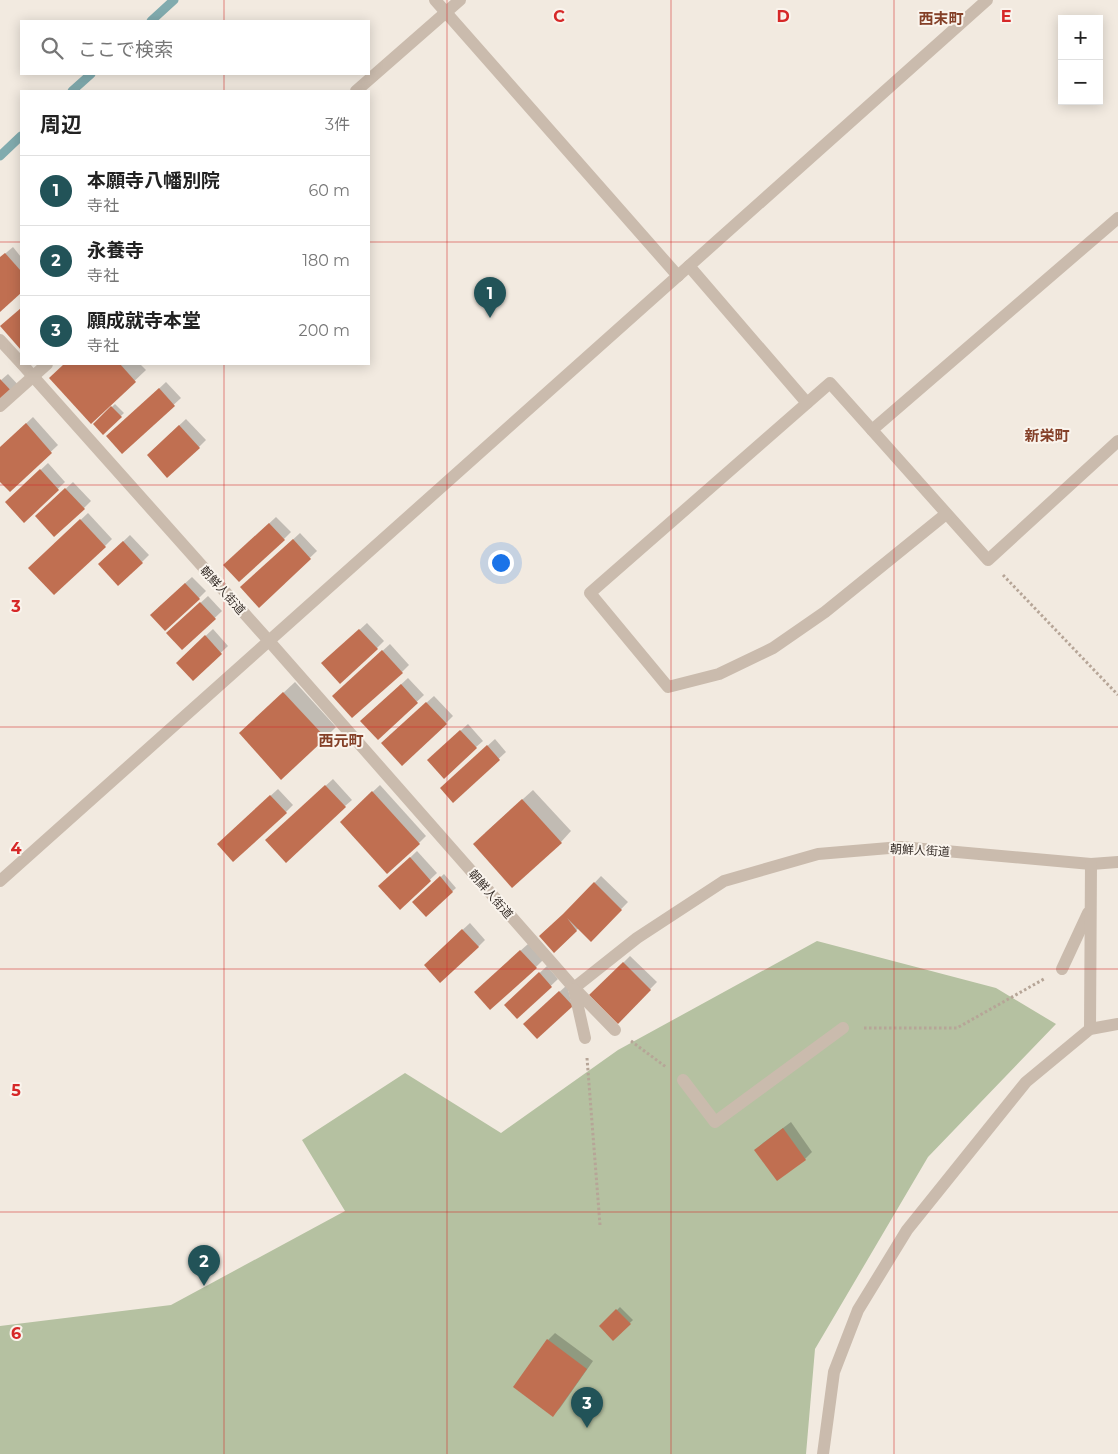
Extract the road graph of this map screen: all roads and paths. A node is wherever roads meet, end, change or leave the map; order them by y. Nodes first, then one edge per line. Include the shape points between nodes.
1 (435, 0) edge
2 (460, 0) edge
3 (987, 0) edge
4 (446, 12) junction
5 (357, 90) edge
6 (1118, 218) edge
7 (689, 266) junction
8 (678, 276) junction
9 (0, 340) edge
10 (20, 363) edge
11 (22, 365) edge
12 (46, 365) edge
13 (33, 376) junction
14 (807, 403) junction
15 (0, 406) edge
16 (872, 430) junction
17 (1118, 441) edge
18 (946, 514) junction
19 (988, 560) junction
20 (269, 641) junction
21 (1118, 695) edge
22 (1118, 862) edge
23 (1091, 864) junction
24 (0, 881) edge
25 (1090, 908) junction
26 (1062, 969) joint
27 (574, 988) junction
28 (1118, 1024) edge
29 (843, 1028) joint
30 (615, 1030) joint
31 (1090, 1030) junction
32 (585, 1038) joint
33 (683, 1080) joint
34 (600, 1225) dead end
35 (823, 1454) edge

1 - 4 street
2 - 4 street
3 - 7 street
4 - 5 street
4 - 8 street
6 - 16 street
7 - 8 street
7 - 14 street
8 - 20 street
9 - 10 street, 朝鮮人街道
11 - 13 street, 朝鮮人街道
12 - 13 street
13 - 15 street
13 - 20 street, 朝鮮人街道
14 - 16 street via 830,383
14 - 18 street via 590,592 668,687 719,674 773,648 825,612
16 - 18 street
17 - 19 street
18 - 19 street
19 - 21 path
20 - 24 street
20 - 27 street, 朝鮮人街道
22 - 23 street, 朝鮮人街道
23 - 25 street
23 - 27 street, 朝鮮人街道 via 902,847 818,854 724,881 637,938
25 - 26 street
25 - 31 street
26 - 29 path via 957,1028
27 - 30 street
27 - 32 street
28 - 31 street
29 - 33 street via 715,1122
30 - 33 path
31 - 35 street via 1026,1082 907,1230 858,1310 834,1372
32 - 34 path

